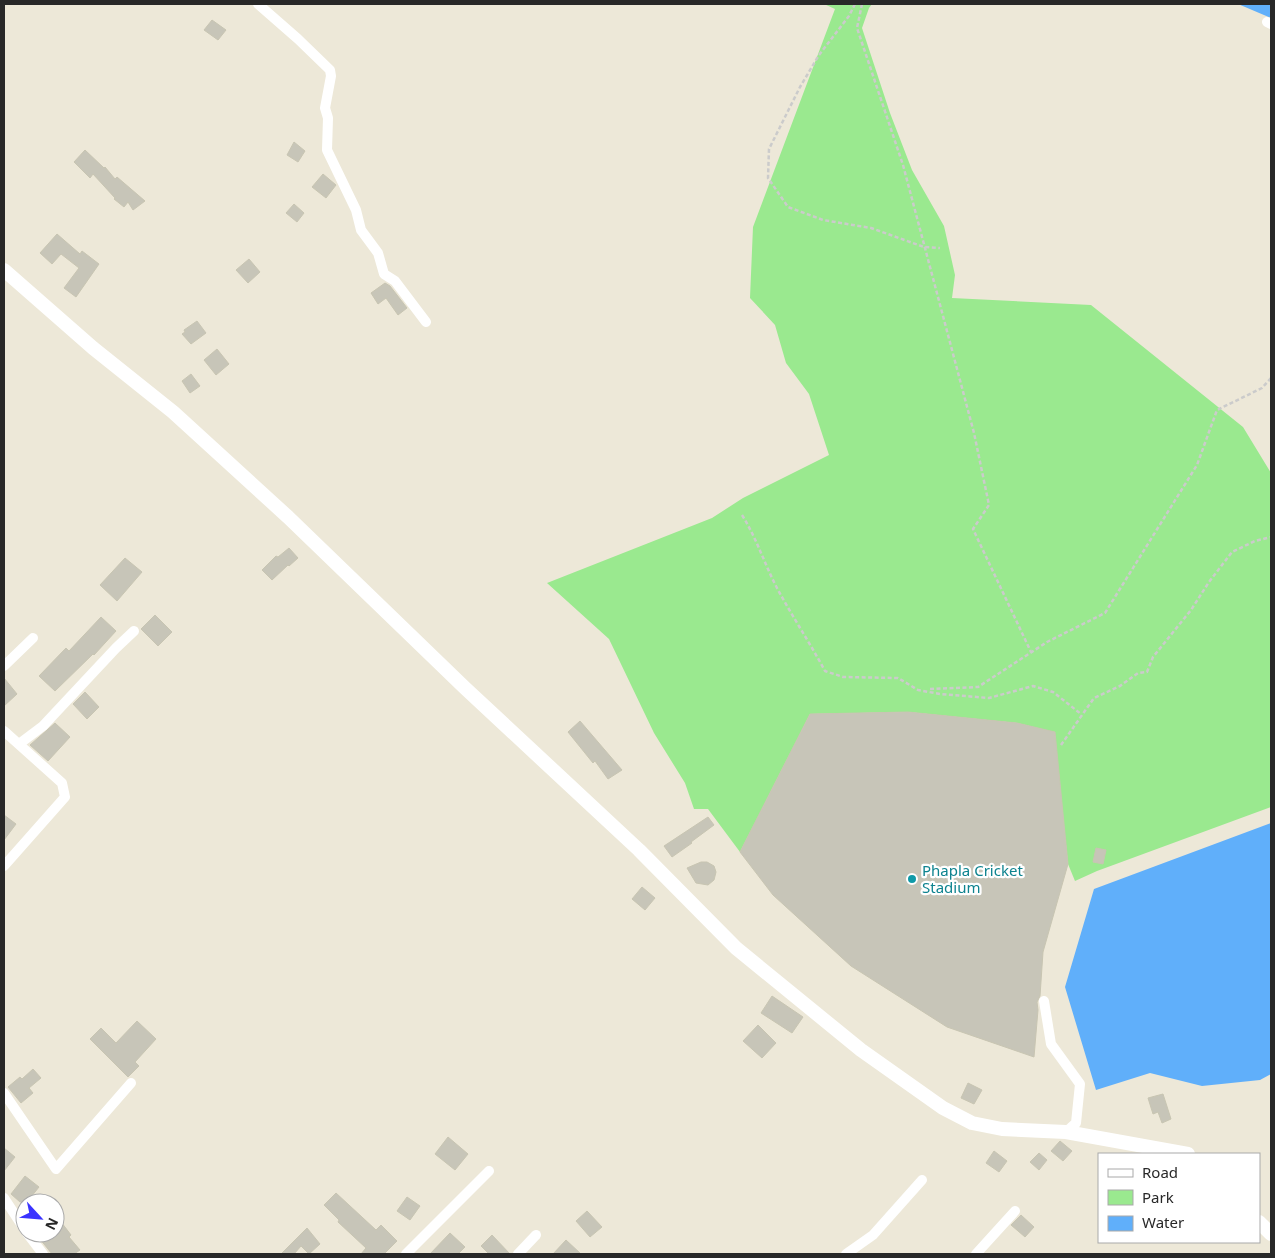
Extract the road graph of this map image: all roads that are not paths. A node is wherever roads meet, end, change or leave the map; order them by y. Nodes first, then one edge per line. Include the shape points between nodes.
1 (258, 4) edge
2 (4, 270) edge
3 (426, 322) dead end
4 (134, 631) dead end
5 (34, 638) dead end
6 (4, 666) edge
7 (4, 731) edge
8 (19, 744) junction
9 (4, 866) edge
10 (1044, 1001) dead end
11 (131, 1082) dead end
12 (4, 1093) edge
13 (1066, 1132) junction
14 (1182, 1153) edge
15 (489, 1171) dead end
16 (922, 1180) dead end
17 (4, 1198) edge
18 (1015, 1211) dead end
19 (15, 1215) edge
20 (1260, 1223) edge
21 (1271, 1234) edge
22 (536, 1235) dead end
23 (34, 1243) edge
24 (43, 1254) edge
25 (406, 1254) edge
26 (518, 1254) edge
27 (846, 1254) edge
28 (976, 1254) edge

1 - 3 street via 330,70 325,108 328,118 327,150 356,210 360,230 378,253 384,274 395,281
2 - 13 main road via 173,412 639,850 736,948 861,1050 943,1108 972,1123 1002,1130
4 - 8 street via 43,726
5 - 6 street
7 - 8 street
8 - 9 street via 62,783 66,797
10 - 13 street via 1050,1044 1080,1084 1076,1123
11 - 12 street via 56,1169
13 - 14 main road
15 - 25 street
16 - 27 street via 873,1235
17 - 19 street
18 - 28 street
20 - 21 main road
22 - 26 street
23 - 24 street

